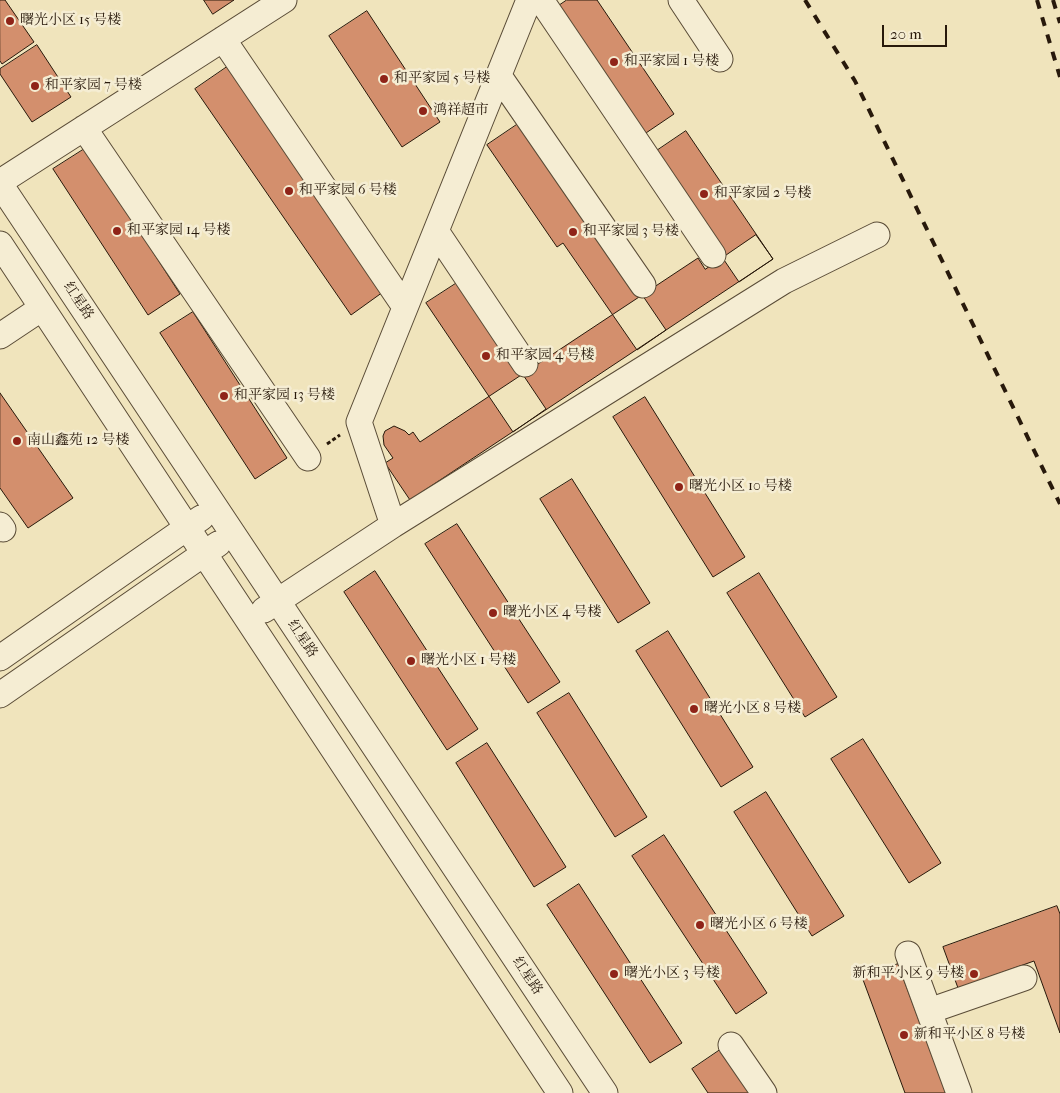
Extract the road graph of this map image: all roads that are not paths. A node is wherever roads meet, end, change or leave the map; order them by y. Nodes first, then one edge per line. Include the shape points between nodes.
1 (284, 0) edge
2 (529, 0) edge
3 (541, 0) edge
4 (682, 0) edge
5 (223, 39) junction
6 (720, 59) dead end
7 (499, 76) junction
8 (84, 128) junction
9 (0, 183) edge
10 (436, 231) junction
11 (877, 235) dead end
12 (0, 244) edge
13 (713, 255) dead end
14 (643, 285) dead end
15 (405, 307) junction
16 (42, 308) junction
17 (0, 336) edge
18 (525, 364) dead end
19 (308, 458) road end
20 (215, 508) junction
21 (393, 525) junction
22 (188, 527) junction
23 (233, 534) junction
24 (205, 553) junction
25 (277, 602) junction
26 (249, 620) junction
27 (0, 658) edge
28 (0, 695) edge
29 (908, 954) dead end
30 (1024, 978) dead end
31 (930, 1011) junction
32 (732, 1045) dead end
33 (560, 1093) edge
34 (605, 1093) edge
35 (764, 1093) edge
36 (959, 1093) edge

1 - 5 street
2 - 7 street
3 - 13 street
4 - 6 street
5 - 8 street
5 - 15 street
7 - 10 street
7 - 14 street
8 - 9 street
8 - 19 street
9 - 20 street, 红星路
10 - 15 street
10 - 18 street
11 - 21 street via 784,281
12 - 16 street
15 - 21 street via 359,422
16 - 17 street
16 - 22 street
20 - 22 street
20 - 23 street, 红星路
21 - 25 street
22 - 24 street
22 - 27 street
23 - 24 street
23 - 25 street, 红星路
24 - 26 street
24 - 28 street
25 - 26 street
25 - 34 street, 红星路
26 - 33 street
29 - 31 street
30 - 31 street
31 - 36 street
32 - 35 street

